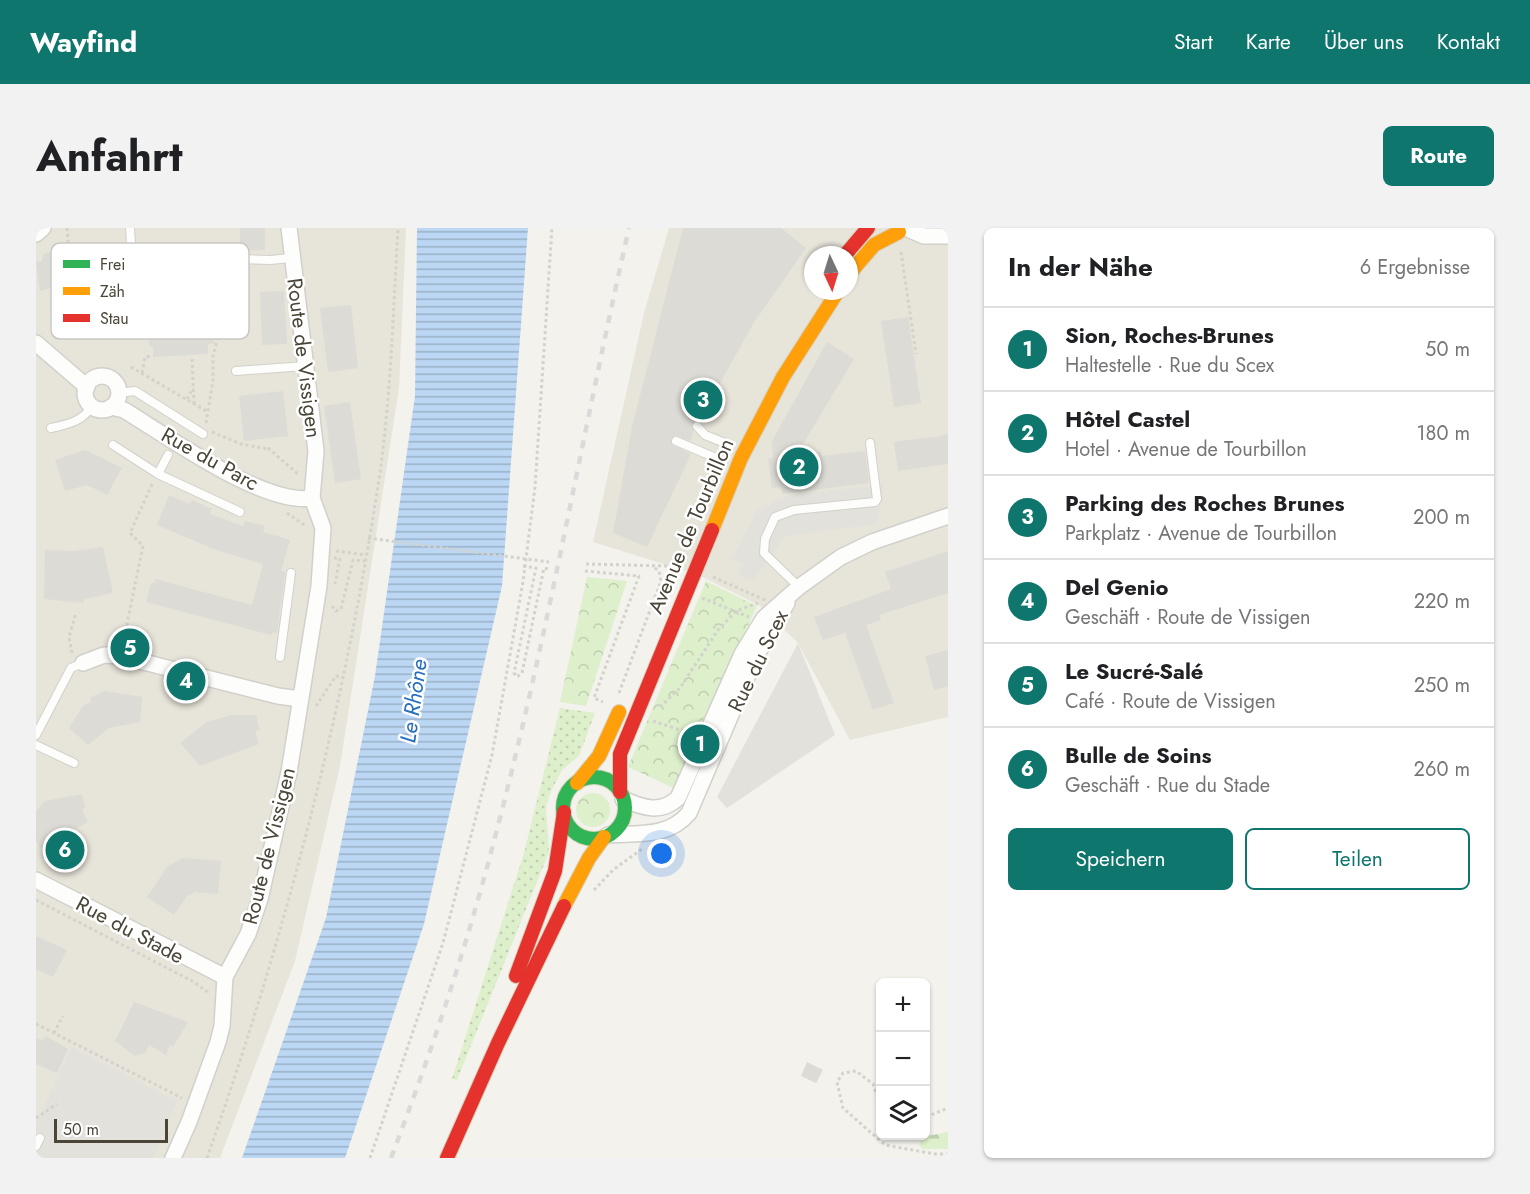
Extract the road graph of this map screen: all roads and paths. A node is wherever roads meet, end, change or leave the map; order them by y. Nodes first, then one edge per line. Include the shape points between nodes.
1 (43, 228) edge
2 (66, 228) edge
3 (130, 228) edge
4 (289, 228) edge
5 (398, 228) edge
6 (552, 228) edge
7 (868, 228) edge
8 (939, 228) edge
9 (903, 230) edge
10 (948, 231) edge
11 (36, 234) edge
12 (948, 237) edge
13 (68, 243) edge
14 (131, 243) edge
15 (853, 246) edge
16 (901, 247) dead end
17 (291, 258) junction
18 (249, 262) edge
19 (858, 264) edge
20 (832, 300) edge
21 (217, 339) edge
22 (36, 343) edge
23 (916, 354) dead end
24 (151, 356) dead end
25 (192, 359) dead end
26 (305, 366) junction
27 (131, 367) dead end
28 (236, 371) dead end
29 (142, 373) junction
30 (87, 387) junction
31 (194, 387) junction
32 (119, 393) junction
33 (187, 399) junction
34 (194, 404) junction
35 (92, 406) junction
36 (111, 407) junction
37 (208, 412) junction
38 (696, 426) dead end
39 (51, 428) dead end
40 (738, 428) dead end
41 (203, 434) dead end
42 (676, 441) dead end
43 (870, 443) dead end
44 (113, 445) dead end
45 (730, 445) junction
46 (168, 455) dead end
47 (722, 466) joint
48 (158, 474) junction
49 (300, 476) dead end
50 (312, 498) junction
51 (240, 512) dead end
52 (948, 516) edge
53 (368, 538) junction
54 (366, 555) junction
55 (524, 557) junction
56 (365, 561) junction
57 (549, 561) dead end
58 (586, 564) dead end
59 (524, 566) junction
60 (652, 566) junction
61 (667, 566) dead end
62 (548, 569) dead end
63 (585, 571) dead end
64 (291, 573) dead end
65 (704, 573) dead end
66 (335, 587) dead end
67 (794, 591) junction
68 (695, 595) dead end
69 (333, 597) dead end
70 (736, 611) junction
71 (76, 613) dead end
72 (753, 619) dead end
73 (120, 656) junction
74 (280, 657) dead end
75 (79, 665) junction
76 (343, 676) junction
77 (300, 699) junction
78 (617, 704) junction
79 (312, 713) dead end
80 (652, 714) dead end
81 (643, 717) dead end
82 (36, 735) edge
83 (700, 737) dead end
84 (36, 744) edge
85 (75, 764) dead end
86 (577, 783) junction
87 (622, 796) junction
88 (564, 812) junction
89 (606, 836) junction
90 (648, 846) dead end
91 (36, 880) edge
92 (587, 897) dead end
93 (36, 900) edge
94 (225, 977) junction
95 (211, 999) dead end
96 (63, 1016) dead end
97 (36, 1024) edge
98 (54, 1034) junction
99 (482, 1075) junction
100 (186, 1089) dead end
101 (876, 1092) edge
102 (182, 1098) junction
103 (57, 1104) dead end
104 (180, 1104) dead end
105 (948, 1108) edge
106 (930, 1115) edge
107 (36, 1118) edge
108 (876, 1137) edge
109 (879, 1140) edge
110 (948, 1154) edge
111 (173, 1158) edge
112 (207, 1158) edge
113 (370, 1158) edge
114 (447, 1158) edge

1 - 11 street
2 - 13 path
3 - 14 lane
4 - 17 street, Route de Vissigen
5 - 53 path via 392,363
6 - 55 path via 535,488
7 - 15 main road
8 - 10 street
9 - 12 street
9 - 19 main road via 874,246
16 - 23 path
17 - 18 lane
17 - 26 street, Route de Vissigen
20 - 87 main road, Avenue de Tourbillon via 783,377 741,458 620,754
21 - 37 path
22 - 30 street
24 - 29 path via 145,357
25 - 31 path
26 - 28 lane
26 - 50 street, Route de Vissigen via 316,451
27 - 29 path
29 - 33 path
30 - 32 street via 94,378 105,376 115,382
30 - 35 street via 86,397
31 - 33 path
31 - 34 path
32 - 36 street
32 - 41 lane via 135,391
33 - 34 path
34 - 37 path
35 - 36 street, Rue du Parc via 101,410
35 - 39 lane via 76,421
36 - 50 street, Rue du Parc via 124,410 213,465 252,484 294,499
37 - 49 path via 204,429 241,444 268,448
38 - 45 lane via 705,435
40 - 45 main road, Avenue de Tourbillon
42 - 47 lane
43 - 67 lane via 875,502 794,510 775,518 765,539 764,553
44 - 48 lane
45 - 47 main road, Avenue de Tourbillon
46 - 48 lane
48 - 51 lane
48 - 73 path via 145,494 143,508 130,533 143,546
50 - 77 street, Route de Vissigen via 323,528 324,547
52 - 67 street, Rue du Scex via 857,549
53 - 54 path
53 - 55 path
54 - 56 path
54 - 66 path via 335,551 334,558 340,558
55 - 57 path
55 - 59 path
56 - 69 path via 353,560 341,609 336,611 332,607
56 - 76 path
58 - 60 path
59 - 62 path via 536,568 514,673 517,677 522,673 544,568
59 - 113 path via 492,755 465,866 420,1016
60 - 61 path
60 - 78 path via 661,575 661,581
63 - 78 path via 639,576 594,698
64 - 74 lane
65 - 70 path via 766,600
67 - 87 street, Rue du Scex via 764,618 753,634 678,798 659,809 642,807
67 - 89 street, Rue du Scex via 756,656 689,813 658,832
68 - 70 path
70 - 72 path
70 - 80 path via 718,630 680,688
71 - 75 path via 69,637
73 - 75 street via 104,655
73 - 77 street
75 - 82 lane via 72,668
76 - 79 path via 336,676
76 - 112 path via 267,974
77 - 94 street, Route de Vissigen via 283,803 260,898 248,934
78 - 86 main road via 599,756
81 - 83 path
84 - 85 lane
86 - 87 main road via 599,778 611,783
86 - 88 main road via 567,793
87 - 89 main road via 624,817
88 - 89 main road via 576,833 589,838
88 - 99 main road via 555,871
89 - 99 main road via 590,855
90 - 92 path via 614,870
91 - 94 street, Rue du Stade
93 - 95 path via 194,982
94 - 111 street, Route de Vissigen via 220,1034 193,1114
96 - 98 path
97 - 98 path
98 - 102 path
99 - 114 main road
100 - 102 path
101 - 108 path via 873,1084 856,1071 843,1073 837,1083 843,1108
102 - 104 path
103 - 107 path
105 - 106 path
109 - 110 path via 885,1145

